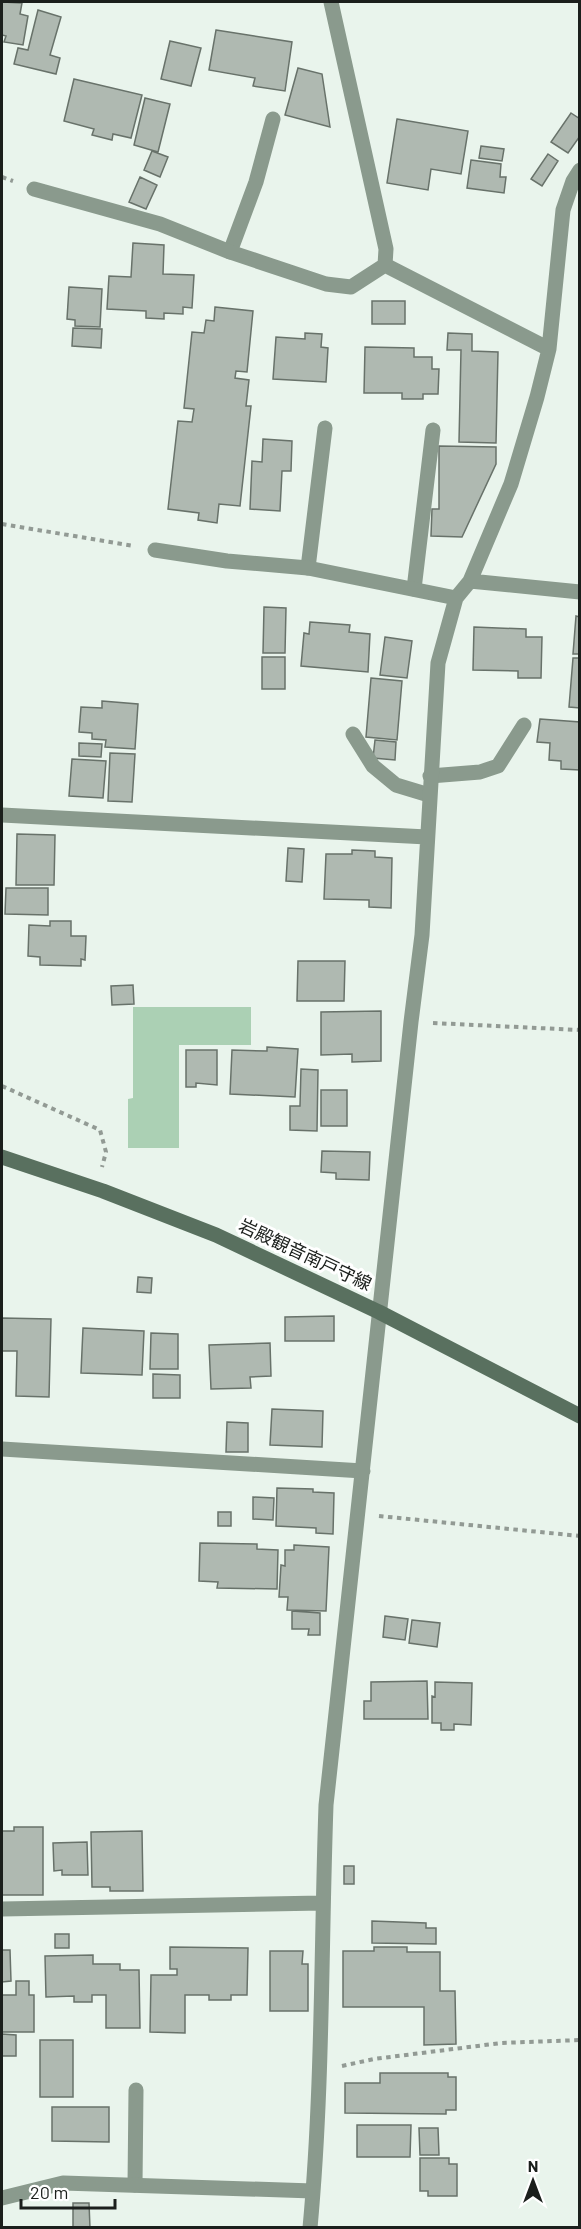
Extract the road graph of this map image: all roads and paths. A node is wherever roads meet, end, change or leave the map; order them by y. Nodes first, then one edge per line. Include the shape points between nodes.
1 (331, 2) edge
2 (273, 119) dead end
3 (579, 170) edge
4 (33, 189) dead end
5 (230, 252) junction
6 (385, 265) junction
7 (549, 349) junction
8 (325, 428) dead end
9 (433, 430) dead end
10 (2, 524) edge
11 (155, 550) joint
12 (308, 568) junction
13 (470, 581) junction
14 (414, 589) junction
15 (579, 592) edge
16 (456, 598) junction
17 (524, 725) dead end
18 (353, 734) dead end
19 (430, 776) junction
20 (429, 795) junction
21 (2, 815) edge
22 (427, 837) junction
23 (411, 1022) junction
24 (579, 1030) edge
25 (2, 1086) edge
26 (2, 1157) edge
27 (102, 1168) dead end
28 (379, 1312) junction
29 (579, 1416) edge
30 (2, 1449) edge
31 (363, 1471) junction
32 (358, 1514) junction
33 (579, 1536) edge
34 (322, 1903) junction
35 (2, 1909) edge
36 (579, 2040) edge
37 (320, 2070) junction
38 (136, 2090) dead end
39 (135, 2186) junction
40 (313, 2191) junction
41 (2, 2198) edge
42 (310, 2228) edge

1 - 6 street via 386,249
2 - 5 street via 256,182
3 - 7 street via 563,210
4 - 5 street via 160,224
5 - 6 street via 326,284 351,287
6 - 7 street
7 - 13 street via 511,484
8 - 12 street
9 - 14 street
10 - 11 path
11 - 12 street
12 - 14 street
13 - 15 street
13 - 16 street
14 - 16 street
16 - 19 street via 438,663
17 - 19 street via 498,766 480,772
18 - 20 street via 373,766 396,785
19 - 20 street
20 - 22 street
21 - 22 street
22 - 23 street via 422,935
23 - 24 path
23 - 28 street
25 - 27 path via 100,1130 106,1152
26 - 28 main road, 岩殿観音南戸守線 via 216,1235
28 - 29 main road, 岩殿観音南戸守線
28 - 31 street
30 - 31 street
31 - 32 street
32 - 33 path
32 - 34 street via 326,1805
34 - 35 street
34 - 37 street
36 - 37 path via 501,2043
37 - 40 street
38 - 39 street
39 - 40 street
39 - 41 street via 63,2183
40 - 42 street

